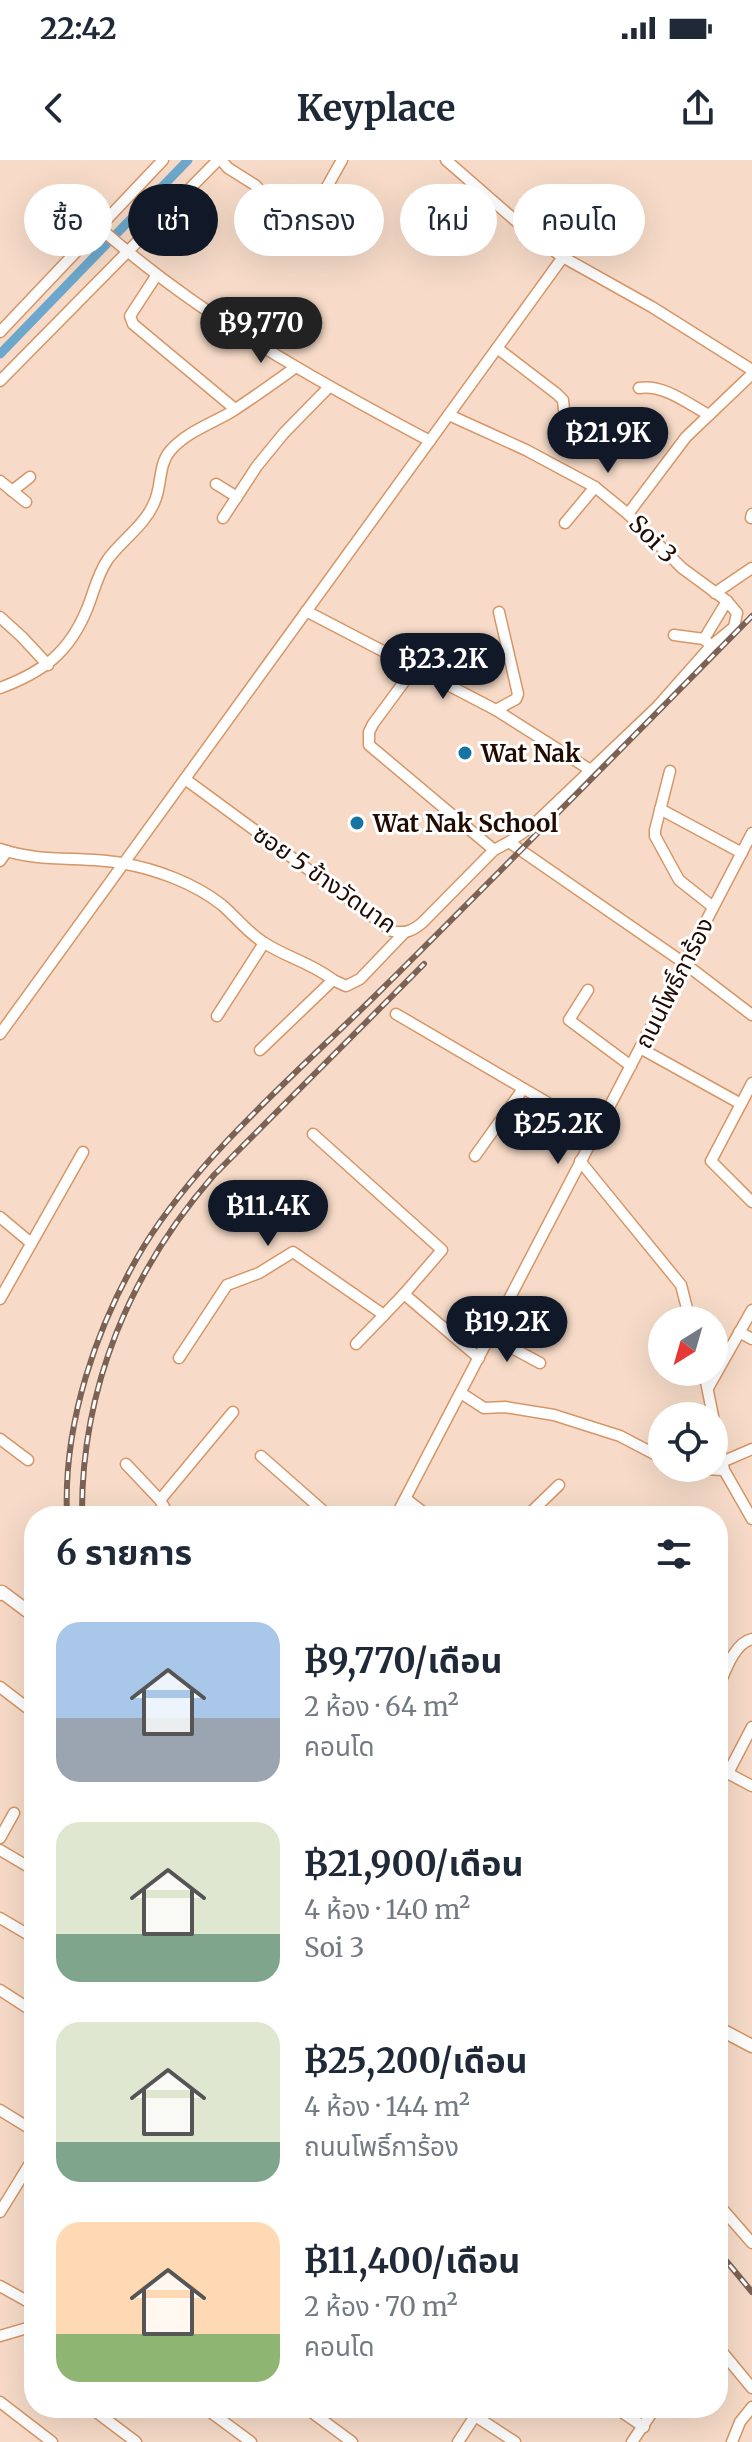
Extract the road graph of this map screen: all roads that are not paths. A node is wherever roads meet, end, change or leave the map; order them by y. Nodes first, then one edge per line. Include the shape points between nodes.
1 (163, 160) edge
2 (219, 160) edge
3 (342, 160) edge
4 (446, 160) edge
5 (112, 213) edge
6 (112, 238) edge
7 (124, 248) junction
8 (72, 256) edge
9 (563, 257) junction
10 (156, 276) junction
11 (0, 332) edge
12 (497, 348) junction
13 (296, 367) junction
14 (752, 372) edge
15 (0, 381) edge
16 (329, 387) junction
17 (639, 388) dead end
18 (235, 409) junction
19 (564, 410) dead end
20 (449, 415) junction
21 (709, 415) junction
22 (430, 441) junction
23 (30, 477) dead end
24 (0, 481) edge
25 (216, 484) dead end
26 (595, 487) junction
27 (12, 491) junction
28 (237, 497) junction
29 (26, 502) dead end
30 (628, 514) junction
31 (223, 518) dead end
32 (565, 523) dead end
33 (752, 568) edge
34 (715, 593) junction
35 (727, 601) junction
36 (306, 611) junction
37 (499, 612) dead end
38 (0, 617) edge
39 (674, 635) dead end
40 (708, 643) junction
41 (48, 665) junction
42 (415, 667) junction
43 (0, 688) edge
44 (496, 710) junction
45 (592, 771) junction
46 (670, 771) dead end
47 (185, 779) junction
48 (660, 809) junction
49 (752, 833) edge
50 (509, 842) junction
51 (4, 850) edge
52 (494, 850) junction
53 (742, 853) junction
54 (0, 861) edge
55 (124, 864) junction
56 (713, 907) junction
57 (404, 933) junction
58 (264, 943) junction
59 (684, 963) junction
60 (333, 980) junction
61 (588, 990) dead end
62 (396, 1014) dead end
63 (752, 1015) edge
64 (217, 1016) dead end
65 (0, 1034) edge
66 (640, 1048) junction
67 (260, 1050) dead end
68 (631, 1066) junction
69 (752, 1083) edge
70 (523, 1089) junction
71 (741, 1104) junction
72 (596, 1131) junction
73 (313, 1134) dead end
74 (83, 1152) dead end
75 (475, 1156) dead end
76 (580, 1161) junction
77 (752, 1202) edge
78 (0, 1217) edge
79 (31, 1243) junction
80 (404, 1294) junction
81 (0, 1299) edge
82 (686, 1306) edge
83 (752, 1310) edge
84 (384, 1315) junction
85 (739, 1332) junction
86 (490, 1336) junction
87 (752, 1339) edge
88 (356, 1344) dead end
89 (179, 1358) dead end
90 (479, 1358) junction
91 (540, 1363) dead end
92 (708, 1388) joint
93 (461, 1393) junction
94 (711, 1402) edge
95 (233, 1412) dead end
96 (0, 1439) edge
97 (752, 1449) edge
98 (648, 1451) edge
99 (261, 1456) dead end
100 (28, 1460) dead end
101 (728, 1463) edge
102 (126, 1464) dead end
103 (728, 1475) edge
104 (559, 1485) dead end
105 (406, 1499) junction
106 (160, 1500) junction
107 (163, 1506) edge
108 (318, 1506) edge
109 (402, 1506) edge
110 (415, 1506) edge
111 (537, 1506) edge
112 (752, 1519) edge
113 (1, 1592) edge
114 (24, 1609) edge
115 (752, 1639) edge
116 (728, 1667) edge
117 (0, 1687) edge
118 (24, 1705) edge
119 (752, 1727) edge
120 (728, 1763) edge
121 (728, 1773) edge
122 (752, 1786) edge
123 (14, 1813) dead end
124 (0, 1838) edge
125 (0, 1850) edge
126 (24, 1864) edge
127 (0, 1918) edge
128 (24, 1932) edge
129 (0, 1990) edge
130 (24, 2006) edge
131 (728, 2033) edge
132 (752, 2046) edge
133 (0, 2110) edge
134 (24, 2125) edge
135 (24, 2173) edge
136 (0, 2212) edge
137 (728, 2215) edge
138 (752, 2241) edge
139 (0, 2286) edge
140 (24, 2299) edge
141 (24, 2329) edge
142 (0, 2336) edge
143 (728, 2359) edge
144 (752, 2388) edge
145 (0, 2402) edge
146 (752, 2407) edge
147 (104, 2418) edge
148 (219, 2418) edge
149 (320, 2418) edge
150 (474, 2418) edge
151 (478, 2418) edge
152 (631, 2418) edge
153 (649, 2418) edge
154 (644, 2427) junction
155 (52, 2442) edge
156 (136, 2442) edge
157 (251, 2442) edge
158 (352, 2442) edge
159 (458, 2442) edge
160 (515, 2442) edge
161 (632, 2442) edge
162 (732, 2442) edge

1 - 5 street
2 - 3 street via 255,185 301,233
2 - 7 street
4 - 9 street
6 - 7 street
7 - 10 street
7 - 15 street
8 - 11 street
9 - 12 street
9 - 14 street
10 - 13 street
10 - 18 street via 130,316 133,324
12 - 19 street via 557,394
12 - 20 street
13 - 16 street
13 - 18 street
14 - 21 street
16 - 22 street
16 - 28 street via 284,433
17 - 21 street via 660,388
18 - 41 street via 165,457 153,506 107,561 70,639
20 - 22 street
20 - 26 street, Soi 3
21 - 30 street
22 - 36 street
23 - 27 street
24 - 27 street
25 - 28 street
26 - 30 street, Soi 3
26 - 32 street
27 - 29 street
28 - 31 street
30 - 34 street, Soi 3
33 - 34 street
34 - 35 street, Soi 3
35 - 40 street
35 - 40 street via 737,622
36 - 42 street
36 - 47 street
37 - 44 street via 518,694
38 - 41 street
39 - 40 street
40 - 45 street via 657,707
41 - 43 street
42 - 44 street
42 - 52 street via 373,724 369,745
44 - 45 street
45 - 50 street
46 - 48 street
47 - 55 street
47 - 57 street, ซอย 5 ข้างวัดนาค via 392,931
48 - 53 street
48 - 56 street via 658,843 679,880
49 - 53 street, ถนนโพธิ์การ้อง
50 - 52 street, ซอย 5 ข้างวัดนาค
50 - 59 street
51 - 54 street
51 - 55 street via 41,859
52 - 57 street, ซอย 5 ข้างวัดนาค via 416,929
53 - 56 street, ถนนโพธิ์การ้อง
55 - 58 street via 207,893
55 - 65 street
56 - 59 street, ถนนโพธิ์การ้อง
57 - 60 street via 360,979 346,986
58 - 60 street
58 - 64 street
59 - 63 street
59 - 66 street, ถนนโพธิ์การ้อง
60 - 67 street
61 - 68 street via 569,1020
62 - 70 street
66 - 68 street, ถนนโพธิ์การ้อง
66 - 71 street
68 - 72 street, ถนนโพธิ์การ้อง
69 - 71 street
70 - 72 street
70 - 75 street
71 - 77 street via 711,1161
72 - 76 street, ถนนโพธิ์การ้อง
73 - 80 street via 442,1250
74 - 79 street
76 - 82 street via 681,1285
76 - 86 street, ถนนโพธิ์การ้อง
78 - 79 street
79 - 81 street
80 - 84 street
80 - 90 street
83 - 85 street
84 - 88 street
84 - 89 street via 293,1252 227,1285
85 - 87 street
85 - 92 street
86 - 90 street, ถนนโพธิ์การ้อง
86 - 91 street
90 - 93 street, ถนนโพธิ์การ้อง
92 - 94 street
93 - 98 street via 484,1408 554,1415
93 - 105 street, ถนนโพธิ์การ้อง
95 - 106 street
96 - 100 street
97 - 101 street
99 - 108 street
102 - 106 street
103 - 112 street
104 - 111 street
105 - 109 street, ถนนโพธิ์การ้อง
105 - 110 street
106 - 107 street
113 - 114 main road
115 - 116 street via 744,1641
117 - 118 street
119 - 120 street
121 - 122 street
123 - 124 street
125 - 126 street
127 - 128 street
129 - 130 street
131 - 132 main road
133 - 134 street
135 - 136 street
137 - 138 street
139 - 140 street
141 - 142 street
143 - 144 street
145 - 155 street
146 - 162 street
147 - 156 street
148 - 157 street
149 - 158 street
150 - 159 street
151 - 160 street
152 - 154 street
153 - 154 street
154 - 161 street

